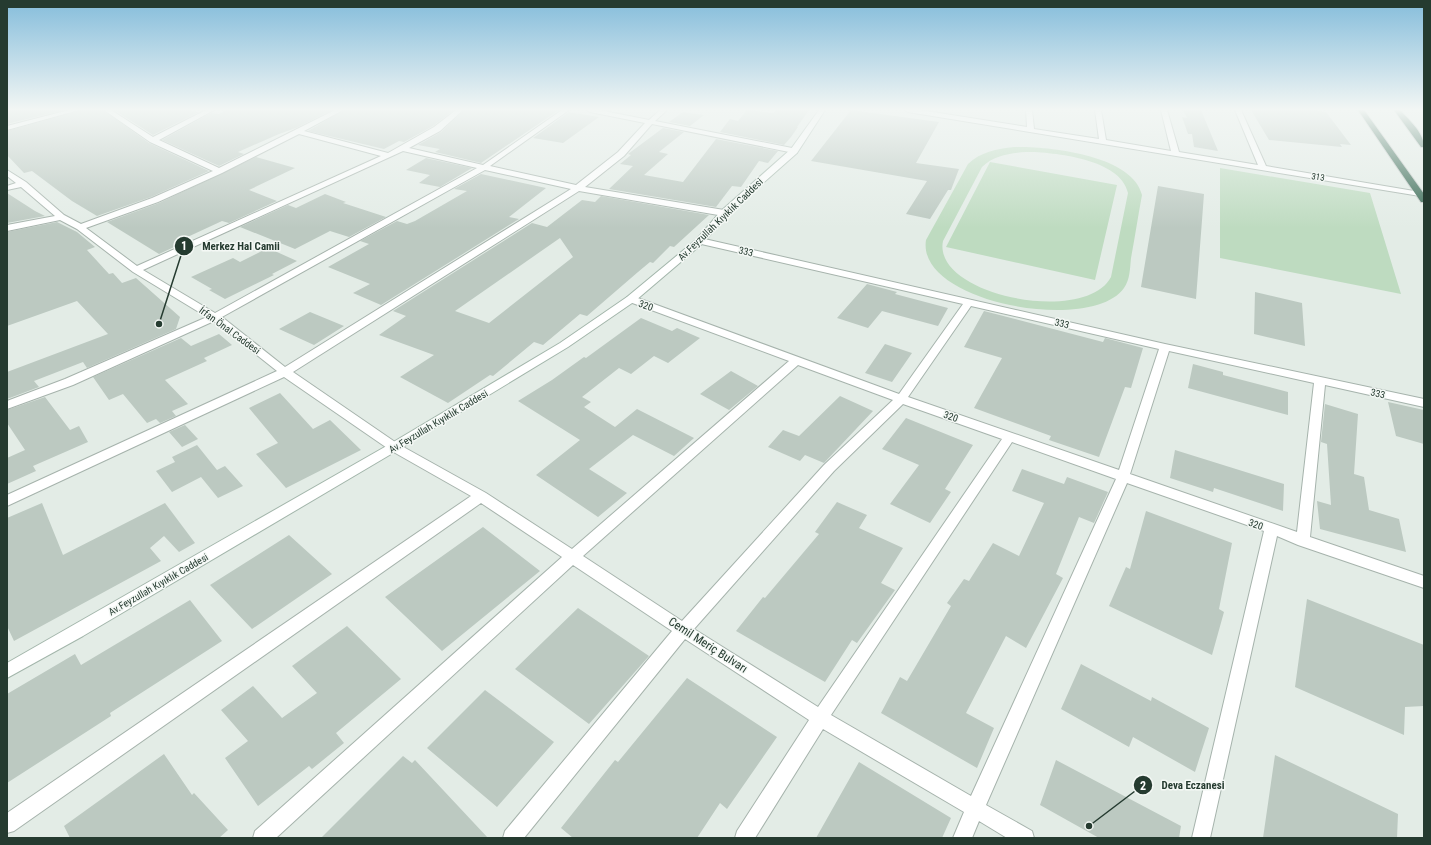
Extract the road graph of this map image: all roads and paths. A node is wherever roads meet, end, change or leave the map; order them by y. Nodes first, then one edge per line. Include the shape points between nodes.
1 (173, 149) edge
2 (262, 149) edge
3 (366, 149) edge
4 (401, 149) edge
5 (404, 149) edge
6 (510, 149) edge
7 (625, 149) edge
8 (786, 149) edge
9 (1148, 149) edge
10 (1175, 149) edge
11 (1255, 149) edge
12 (1389, 149) edge
13 (794, 151) joint
14 (1176, 154) junction
15 (388, 155) junction
16 (484, 168) junction
17 (1263, 168) junction
18 (219, 171) junction
19 (7, 172) edge
20 (23, 184) junction
21 (7, 188) edge
22 (578, 188) junction
23 (1422, 197) edge
24 (724, 213) junction
25 (60, 217) junction
26 (80, 227) junction
27 (7, 228) edge
28 (700, 241) junction
29 (136, 270) junction
30 (631, 299) junction
31 (969, 302) junction
32 (215, 317) junction
33 (1165, 347) junction
34 (796, 360) junction
35 (285, 372) junction
36 (1320, 380) junction
37 (901, 399) junction
38 (1424, 403) edge
39 (7, 406) edge
40 (1009, 437) junction
41 (394, 448) junction
42 (1123, 477) junction
43 (481, 496) junction
44 (7, 501) edge
45 (1272, 530) junction
46 (1303, 541) junction
47 (572, 557) junction
48 (1424, 582) edge
49 (683, 630) junction
50 (7, 670) edge
51 (820, 718) junction
52 (975, 807) junction
53 (7, 824) edge
54 (262, 838) edge
55 (512, 838) edge
56 (744, 838) edge
57 (962, 838) edge
58 (1026, 838) edge
59 (1201, 838) edge

1 - 18 street
2 - 18 street
3 - 15 street
4 - 15 street
5 - 16 street
6 - 16 street
7 - 22 street
8 - 13 street
9 - 14 street, 313
10 - 14 street
11 - 17 street
12 - 23 highway
13 - 24 street, Av.Feyzullah Kıyıklık Caddesi
14 - 17 street, 313
15 - 29 street
16 - 22 street
16 - 32 street
17 - 23 street, 313
18 - 26 street via 155,200
19 - 20 street, İrfan Önal Caddesi
20 - 21 street
20 - 25 street, İrfan Önal Caddesi
22 - 24 street
22 - 35 street
24 - 28 street, Av.Feyzullah Kıyıklık Caddesi
25 - 26 street, İrfan Önal Caddesi
25 - 27 street
26 - 29 street, İrfan Önal Caddesi
28 - 30 street, Av.Feyzullah Kıyıklık Caddesi
28 - 31 street, 333
29 - 32 street, İrfan Önal Caddesi
30 - 34 street, 320
30 - 41 street, Av.Feyzullah Kıyıklık Caddesi via 564,345
31 - 33 street, 333
31 - 37 street
32 - 35 street, İrfan Önal Caddesi
32 - 39 street via 69,382
33 - 36 street, 333
33 - 42 street
34 - 37 street, 320
34 - 47 street
35 - 41 street, İrfan Önal Caddesi
35 - 44 street
36 - 38 street, 333
36 - 46 street
37 - 40 street, 320
37 - 49 street via 829,468
40 - 42 street, 320
40 - 51 street
41 - 43 street, Cemil Meriç Bulvarı
41 - 50 street, Av.Feyzullah Kıyıklık Caddesi
42 - 45 street, 320
42 - 52 street
43 - 47 street, Cemil Meriç Bulvarı
43 - 53 street
45 - 46 street, 320
45 - 59 street
46 - 48 street
47 - 49 street, Cemil Meriç Bulvarı
47 - 54 street
49 - 51 street, Cemil Meriç Bulvarı
49 - 55 street
51 - 52 street, Cemil Meriç Bulvarı
51 - 56 street
52 - 57 street
52 - 58 street, Cemil Meriç Bulvarı

